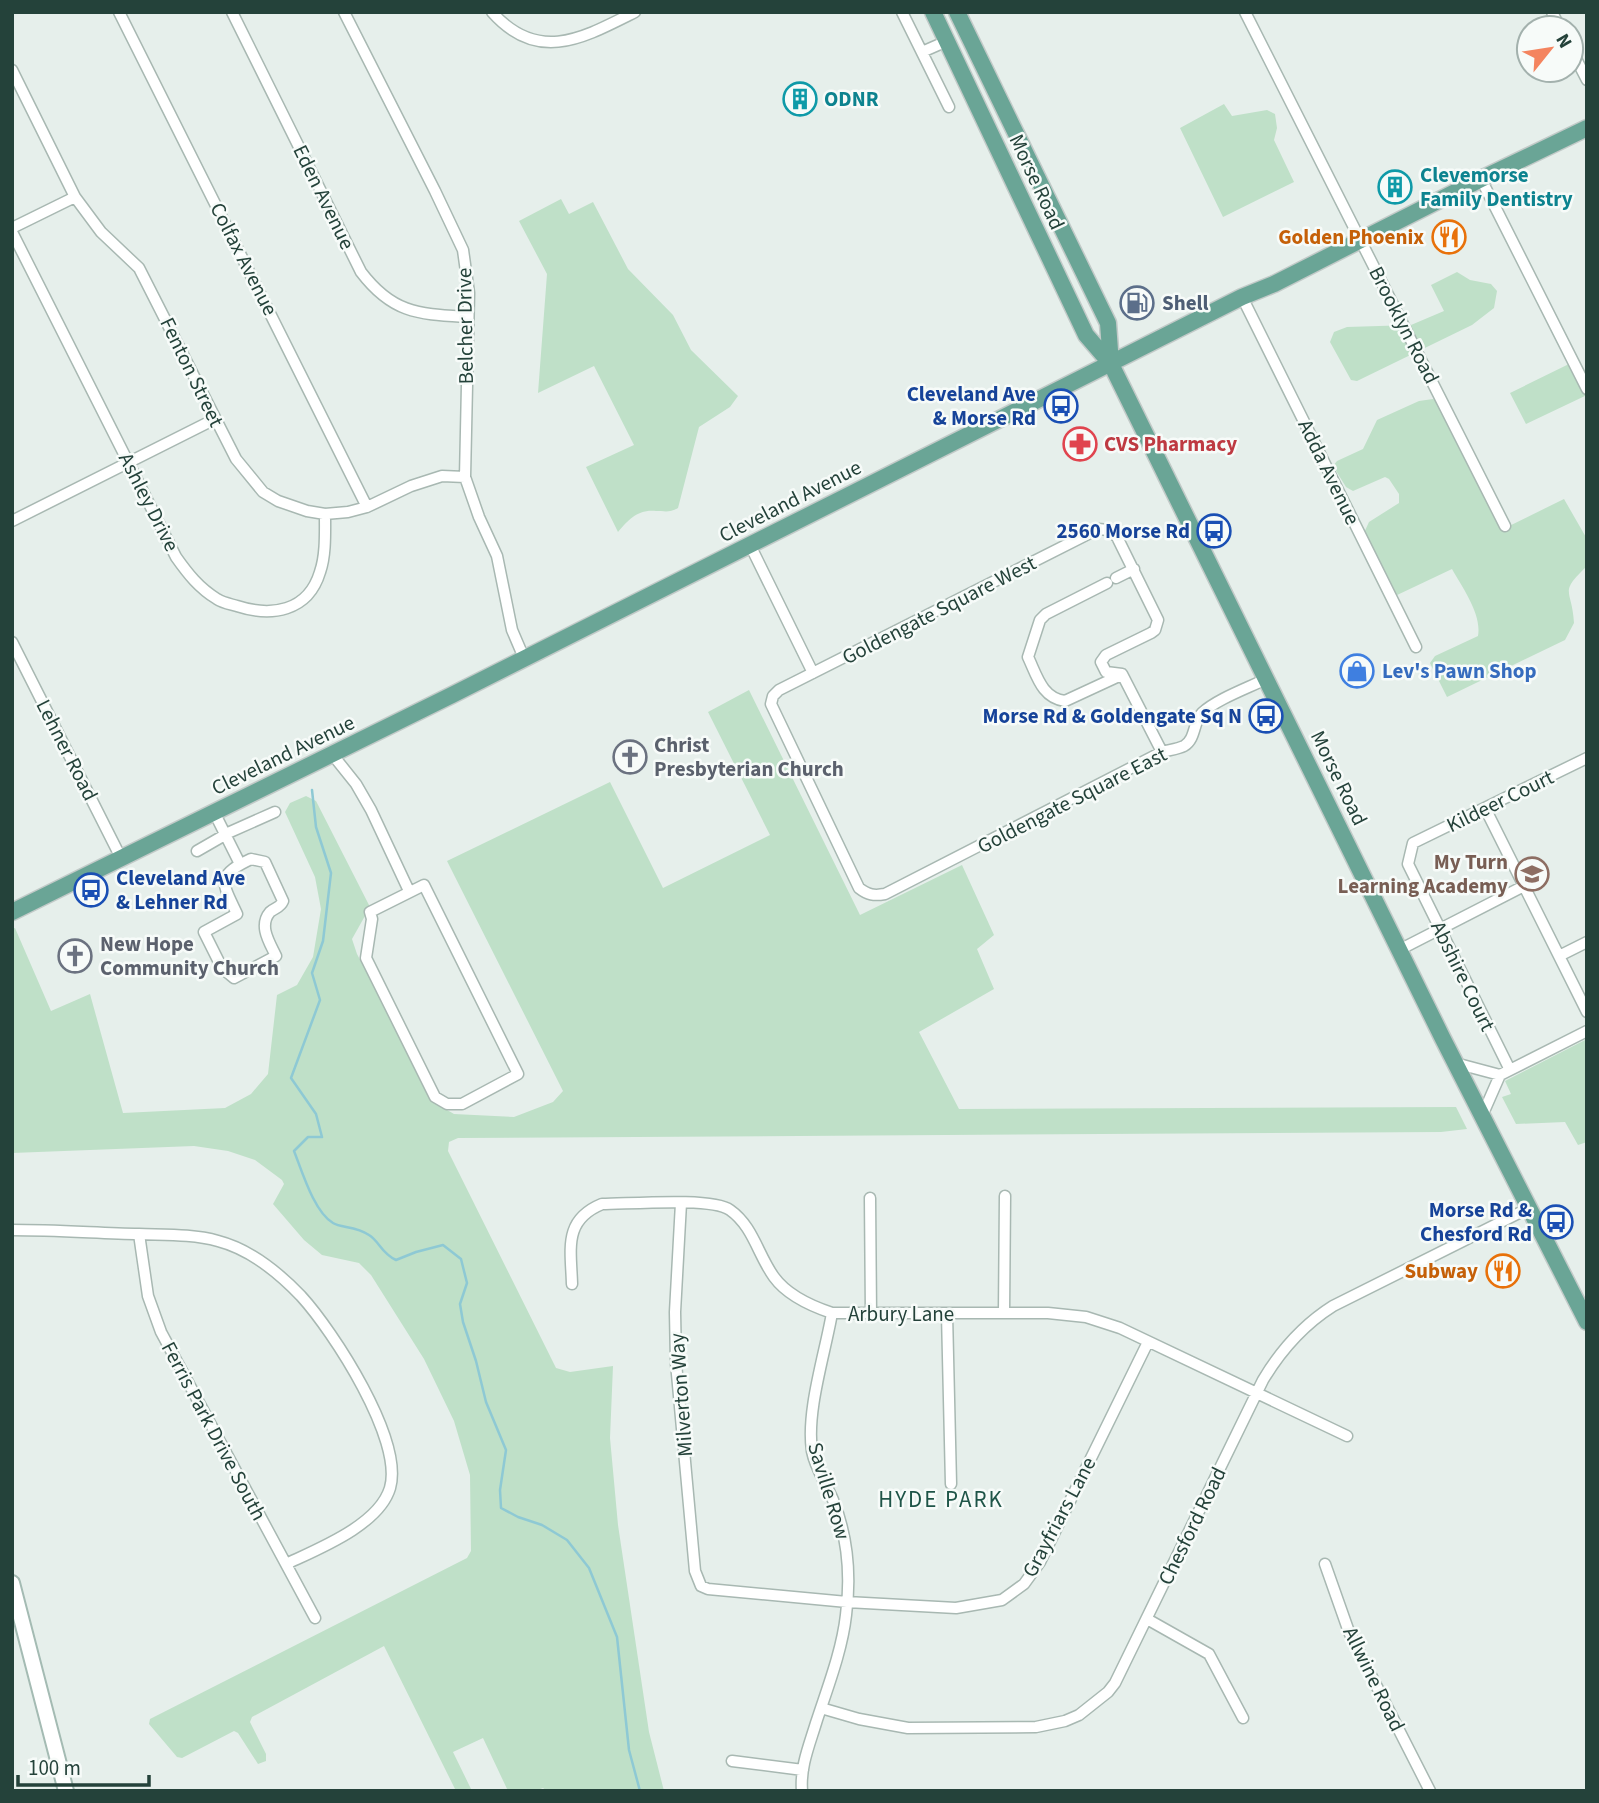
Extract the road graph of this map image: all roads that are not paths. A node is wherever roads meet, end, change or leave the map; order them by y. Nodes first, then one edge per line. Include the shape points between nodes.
1 (119, 12) edge
2 (232, 12) edge
3 (344, 12) edge
4 (492, 12) edge
5 (635, 12) edge
6 (902, 12) edge
7 (933, 12) edge
8 (947, 12) edge
9 (957, 12) edge
10 (1245, 12) edge
11 (967, 33) junction
12 (947, 41) junction
13 (922, 52) junction
14 (12, 70) edge
15 (949, 107) dead end
16 (1013, 128) junction
17 (1587, 128) edge
18 (1481, 179) junction
19 (75, 197) junction
20 (12, 230) edge
21 (1360, 240) junction
22 (1242, 297) junction
23 (468, 317) junction
24 (1111, 364) junction
25 (1587, 389) edge
26 (215, 419) junction
27 (129, 462) junction
28 (465, 477) junction
29 (367, 507) junction
30 (325, 514) junction
31 (12, 521) edge
32 (1505, 526) dead end
33 (750, 545) junction
34 (1134, 569) junction
35 (12, 642) edge
36 (1416, 647) dead end
37 (524, 658) junction
38 (813, 673) junction
39 (1122, 674) junction
40 (1266, 679) junction
41 (1163, 752) junction
42 (332, 754) junction
43 (1587, 758) edge
44 (1485, 808) junction
45 (214, 812) junction
46 (275, 812) dead end
47 (225, 835) junction
48 (1413, 843) joint
49 (197, 851) dead end
50 (121, 858) junction
51 (240, 864) junction
52 (1524, 886) junction
53 (859, 888) joint
54 (409, 891) junction
55 (12, 912) edge
56 (1440, 930) junction
57 (1587, 942) edge
58 (1401, 949) junction
59 (1559, 956) junction
60 (1587, 1012) edge
61 (1587, 1031) edge
62 (1455, 1063) junction
63 (1510, 1070) junction
64 (1500, 1075) junction
65 (1482, 1116) junction
66 (1005, 1196) dead end
67 (870, 1198) dead end
68 (681, 1203) junction
69 (1529, 1208) junction
70 (12, 1230) edge
71 (139, 1234) junction
72 (572, 1284) dead end
73 (832, 1314) junction
74 (947, 1314) junction
75 (1004, 1314) junction
76 (871, 1315) junction
77 (1587, 1322) edge
78 (1148, 1342) junction
79 (1256, 1394) junction
80 (1347, 1436) dead end
81 (951, 1484) dead end
82 (286, 1564) junction
83 (1325, 1564) dead end
84 (12, 1583) edge
85 (701, 1586) joint
86 (847, 1602) junction
87 (316, 1618) dead end
88 (1147, 1619) junction
89 (821, 1708) junction
90 (1243, 1718) dead end
91 (732, 1761) dead end
92 (803, 1770) junction
93 (66, 1791) edge
94 (802, 1791) edge
95 (1430, 1791) edge

1 - 29 street, Colfax Avenue
2 - 23 street, Eden Avenue via 371,285 405,310
3 - 23 street, Belcher Drive via 463,250
4 - 5 street via 514,33 542,42 582,38
6 - 13 street
7 - 12 main road, Morse Road
8 - 11 main road
9 - 11 main road, Morse Road
10 - 21 street, Brooklyn Road
11 - 16 main road, Morse Road
12 - 13 street
12 - 16 main road via 966,60
12 - 24 main road, Morse Road via 1086,335
13 - 15 street
14 - 19 street, Fenton Street
16 - 24 main road, Morse Road via 1108,323
17 - 18 main road, Cleveland Avenue
18 - 21 main road, Cleveland Avenue
18 - 25 street
19 - 20 street
19 - 26 street, Fenton Street via 101,232 139,268
20 - 27 street, Ashley Drive
21 - 22 main road, Cleveland Avenue
21 - 32 street, Brooklyn Road
22 - 24 main road, Cleveland Avenue
22 - 36 street, Adda Avenue
23 - 28 street, Belcher Drive
24 - 33 main road, Cleveland Avenue
24 - 40 main road, Morse Road
26 - 27 street
26 - 30 street, Fenton Street via 236,459 263,492 296,508
27 - 30 street, Ashley Drive via 191,579 218,600 256,612 276,612 295,605 311,591 321,572
27 - 31 street
28 - 29 street, Fenton Street via 442,476
28 - 37 street, Belcher Drive via 497,556 512,631
29 - 30 street, Fenton Street
33 - 37 main road, Cleveland Avenue
33 - 38 street
34 - 38 street, Goldengate Square West via 1117,537 1098,529
34 - 39 street via 1158,625 1102,657 1106,672
34 - 39 street via 1052,610 1040,620 1028,657 1044,691 1057,700 1065,701
35 - 50 street, Lehner Road
37 - 42 main road, Cleveland Avenue
38 - 53 street, Goldengate Square West via 779,690 771,704
39 - 41 street
40 - 41 street, Goldengate Square East via 1201,714 1185,746
40 - 58 main road, Morse Road
41 - 53 street, Goldengate Square East via 885,894 867,894
42 - 45 main road, Cleveland Avenue
42 - 54 street via 356,783
43 - 44 street, Kildeer Court
44 - 48 street, Kildeer Court
44 - 52 street
45 - 47 street
45 - 50 main road, Cleveland Avenue
46 - 47 street
47 - 49 street
47 - 51 street
48 - 56 street, Abshire Court via 1408,864
50 - 55 main road, Cleveland Avenue
51 - 51 street via 229,871 223,884 237,914 204,932 222,968 234,978 276,956 264,926 271,911 283,901 265,862 251,859
52 - 56 street
52 - 59 street
54 - 54 street via 370,912 366,958 435,1097 447,1104 461,1104 518,1074 424,886
56 - 58 street
56 - 63 street, Abshire Court
57 - 59 street
58 - 62 main road, Morse Road
59 - 60 street
61 - 63 street
62 - 64 street
62 - 65 main road, Morse Road
63 - 64 street
64 - 65 street
65 - 69 main road, Morse Road
66 - 75 street
67 - 76 street
68 - 72 street, Arbury Lane via 602,1204 588,1210 571,1235
68 - 73 street, Arbury Lane via 729,1209 748,1228 774,1278 805,1303
68 - 85 street, Milverton Way via 676,1363 695,1571
69 - 77 main road, Morse Road
69 - 79 street, Chesford Road via 1319,1314 1285,1347
70 - 71 street
71 - 82 street, Ferris Park Drive South via 148,1296 161,1332
71 - 82 street via 219,1241 255,1257 301,1297 338,1345 384,1432 393,1465 390,1488 380,1507 340,1537
73 - 76 street, Arbury Lane
73 - 86 street, Saville Row via 811,1433 812,1451 836,1507 846,1547
74 - 75 street, Arbury Lane
74 - 76 street, Arbury Lane
74 - 81 street
75 - 78 street, Arbury Lane via 1086,1317
78 - 79 street, Arbury Lane
78 - 86 street, Grayfriars Lane via 1040,1562 1024,1584 1002,1600 956,1608
79 - 80 street, Arbury Lane
79 - 88 street, Chesford Road
82 - 87 street, Ferris Park Drive South
83 - 95 street, Allwine Road via 1349,1632
84 - 93 main road
85 - 86 street, Grayfriars Lane
86 - 89 street, Saville Row
88 - 89 street, Chesford Road via 1108,1692 1065,1721 1036,1727 908,1727
88 - 90 street via 1209,1654
89 - 92 street, Saville Row
91 - 92 street
92 - 94 street, Saville Row

